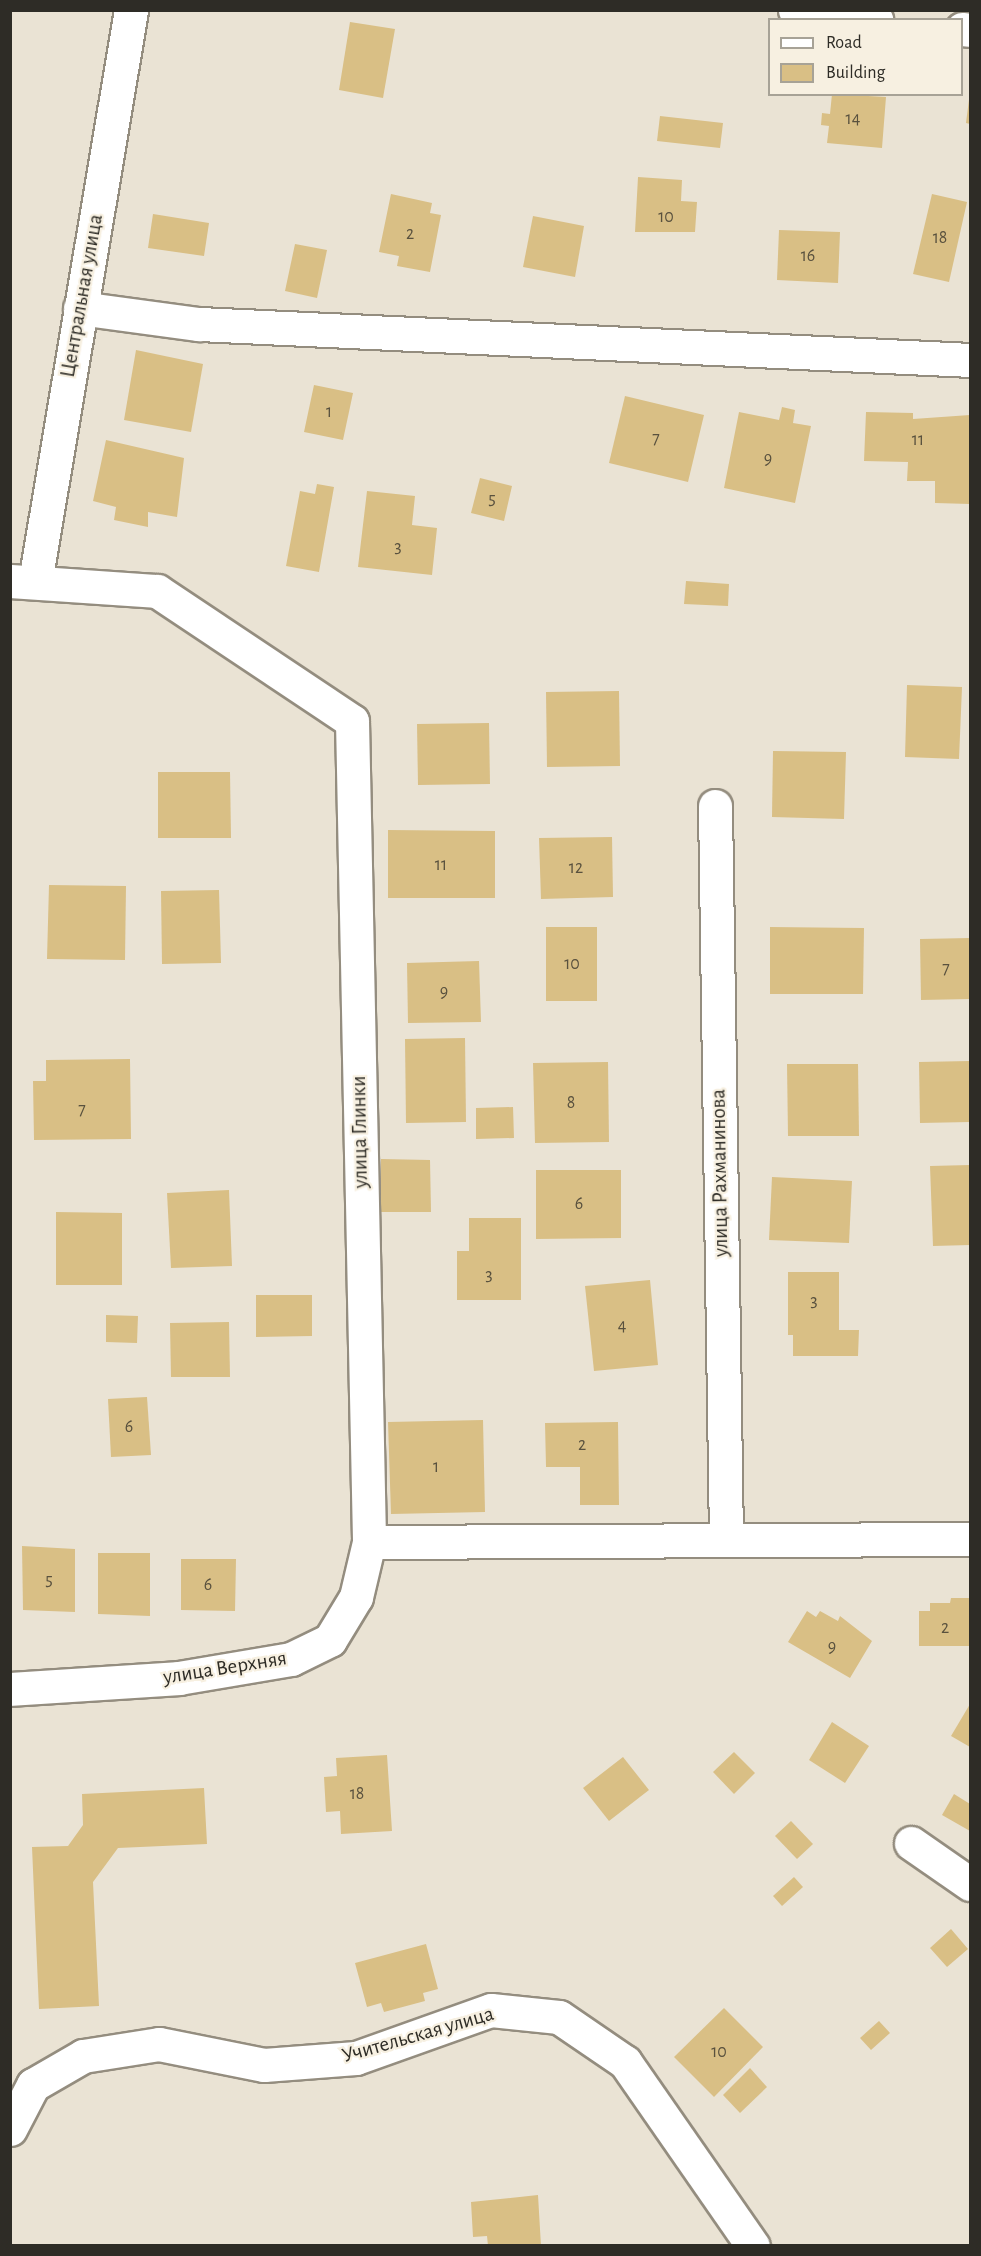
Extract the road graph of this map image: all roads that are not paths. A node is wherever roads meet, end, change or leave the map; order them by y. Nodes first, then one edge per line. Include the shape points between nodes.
1 (131, 10) edge
2 (795, 10) edge
3 (860, 18) edge
4 (80, 308) junction
5 (970, 360) edge
6 (23, 582) edge
7 (715, 806) dead end
8 (970, 1539) edge
9 (726, 1540) junction
10 (369, 1542) junction
11 (10, 1689) edge
12 (910, 1843) dead end
13 (970, 1884) edge
14 (10, 2129) edge
15 (753, 2246) edge

1 - 4 street, Центральная улица
2 - 3 street
4 - 5 street via 199,324
4 - 6 street, Центральная улица
6 - 10 street, улица Глинки via 157,591 352,721
7 - 9 street, улица Рахманинова
8 - 9 street
9 - 10 street
10 - 11 street, улица Верхняя via 356,1597 330,1640 291,1659 179,1678
12 - 13 street
14 - 15 street, Учительская улица via 33,2085 83,2056 159,2044 264,2065 356,2058 491,2010 559,2017 625,2062

